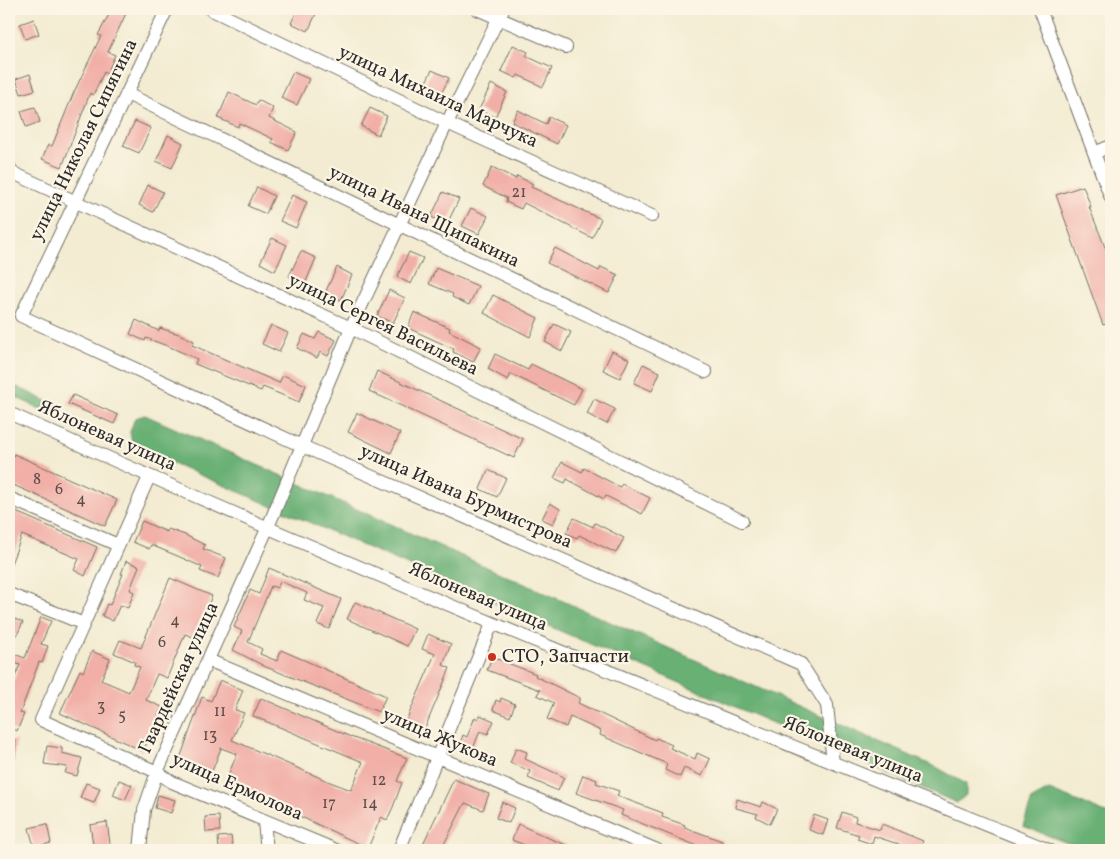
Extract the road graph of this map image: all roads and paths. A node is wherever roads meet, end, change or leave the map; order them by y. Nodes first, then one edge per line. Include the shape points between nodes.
1 (167, 9) edge
2 (210, 9) edge
3 (477, 9) edge
4 (1040, 9) edge
5 (500, 14) edge
6 (566, 47) dead end
7 (127, 94) junction
8 (447, 123) junction
9 (1111, 146) edge
10 (1094, 153) junction
11 (9, 166) edge
12 (1111, 198) edge
13 (74, 202) junction
14 (652, 216) dead end
15 (400, 226) junction
16 (21, 316) joint
17 (351, 328) junction
18 (706, 372) dead end
19 (9, 413) edge
20 (302, 446) junction
21 (149, 477) junction
22 (9, 498) edge
23 (742, 521) dead end
24 (268, 527) junction
25 (118, 546) junction
26 (9, 594) edge
27 (84, 624) junction
28 (492, 624) junction
29 (208, 660) junction
30 (436, 757) junction
31 (833, 763) junction
32 (156, 772) junction
33 (264, 822) junction
34 (140, 850) edge
35 (268, 850) edge
36 (336, 850) edge
37 (399, 850) edge
38 (657, 850) edge
39 (1048, 850) edge

1 - 7 street, улица Николая Сипягина
2 - 8 street, улица Михаила Марчука
3 - 5 street
4 - 10 street
5 - 6 street
5 - 8 street, Гвардейская улица
7 - 13 street, улица Николая Сипягина
7 - 15 street, улица Ивана Щипакина
8 - 14 street, улица Михаила Марчука
8 - 15 street, Гвардейская улица
9 - 10 street
10 - 12 street
11 - 13 street, улица Сергея Васильева via 11,172
13 - 16 street, улица Николая Сипягина
13 - 17 street, улица Сергея Васильева
15 - 17 street, Гвардейская улица
15 - 18 street, улица Ивана Щипакина
16 - 20 street, улица Ивана Бурмистрова
17 - 20 street, Гвардейская улица
17 - 23 street, улица Сергея Васильева
19 - 21 street, Яблоневая улица
20 - 24 street, Гвардейская улица
20 - 31 street, улица Ивана Бурмистрова via 801,664 827,705
21 - 24 street, Яблоневая улица
21 - 25 street
22 - 25 street
24 - 28 street, Яблоневая улица
24 - 29 street, Гвардейская улица
25 - 27 street
26 - 27 street
27 - 32 street, улица Ермолова via 41,720
28 - 30 street
28 - 31 street, Яблоневая улица
29 - 30 street, улица Жукова
29 - 32 street, Гвардейская улица
30 - 37 street
30 - 38 street, улица Жукова
31 - 39 street, Яблоневая улица
32 - 33 street, улица Ермолова
32 - 34 street, Гвардейская улица via 144,810
33 - 35 street
33 - 36 street, улица Ермолова

